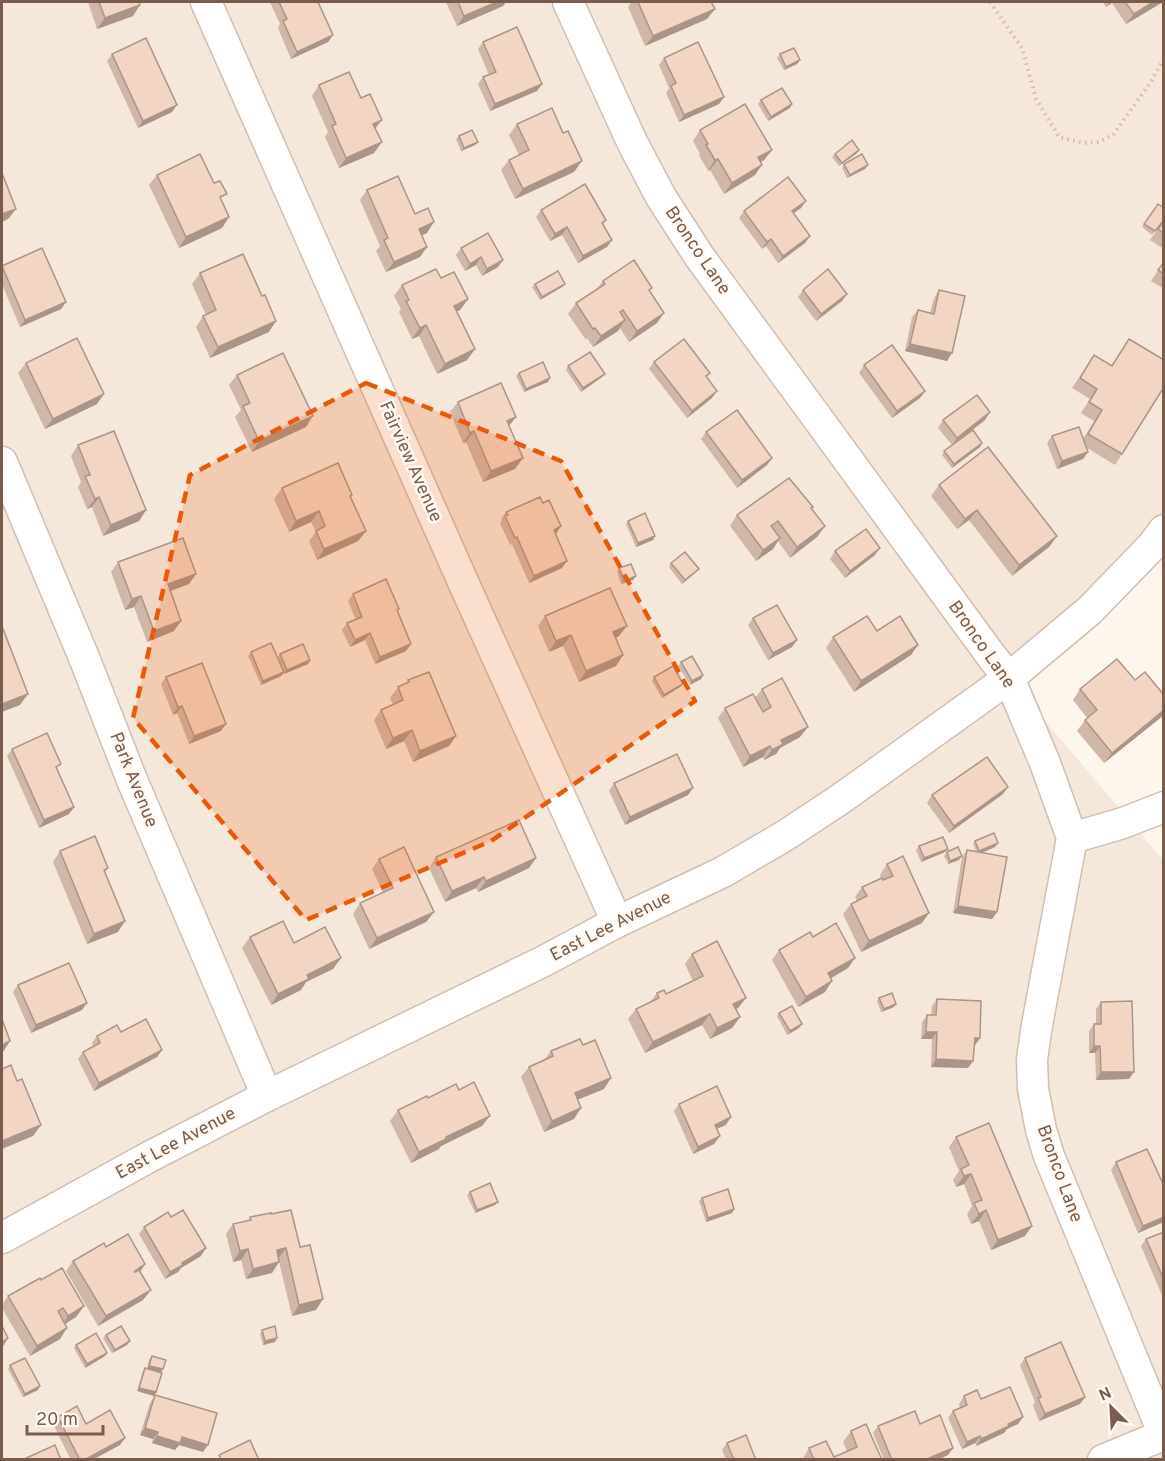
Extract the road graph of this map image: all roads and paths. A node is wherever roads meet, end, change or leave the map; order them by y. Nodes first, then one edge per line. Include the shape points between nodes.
1 (206, 2) edge
2 (568, 2) edge
3 (990, 2) edge
4 (1164, 58) edge
5 (2, 462) edge
6 (1164, 530) edge
7 (1009, 678) junction
8 (1164, 807) edge
9 (1072, 838) junction
10 (617, 922) junction
11 (267, 1096) junction
12 (2, 1238) edge
13 (1163, 1435) edge
14 (1104, 1460) edge

1 - 10 street, Fairview Avenue
2 - 7 street, Bronco Lane via 661,197
3 - 4 path via 1022,48 1036,99 1059,137 1083,143 1099,142 1113,135
5 - 11 street, Park Avenue
6 - 7 street, East Lee Avenue via 1090,610
7 - 9 street, Bronco Lane
7 - 10 street, East Lee Avenue via 786,835 723,872
8 - 9 street
9 - 13 street, Bronco Lane via 1037,1025 1032,1059 1034,1089 1048,1156
10 - 11 street, East Lee Avenue
11 - 12 street, East Lee Avenue
13 - 14 street

